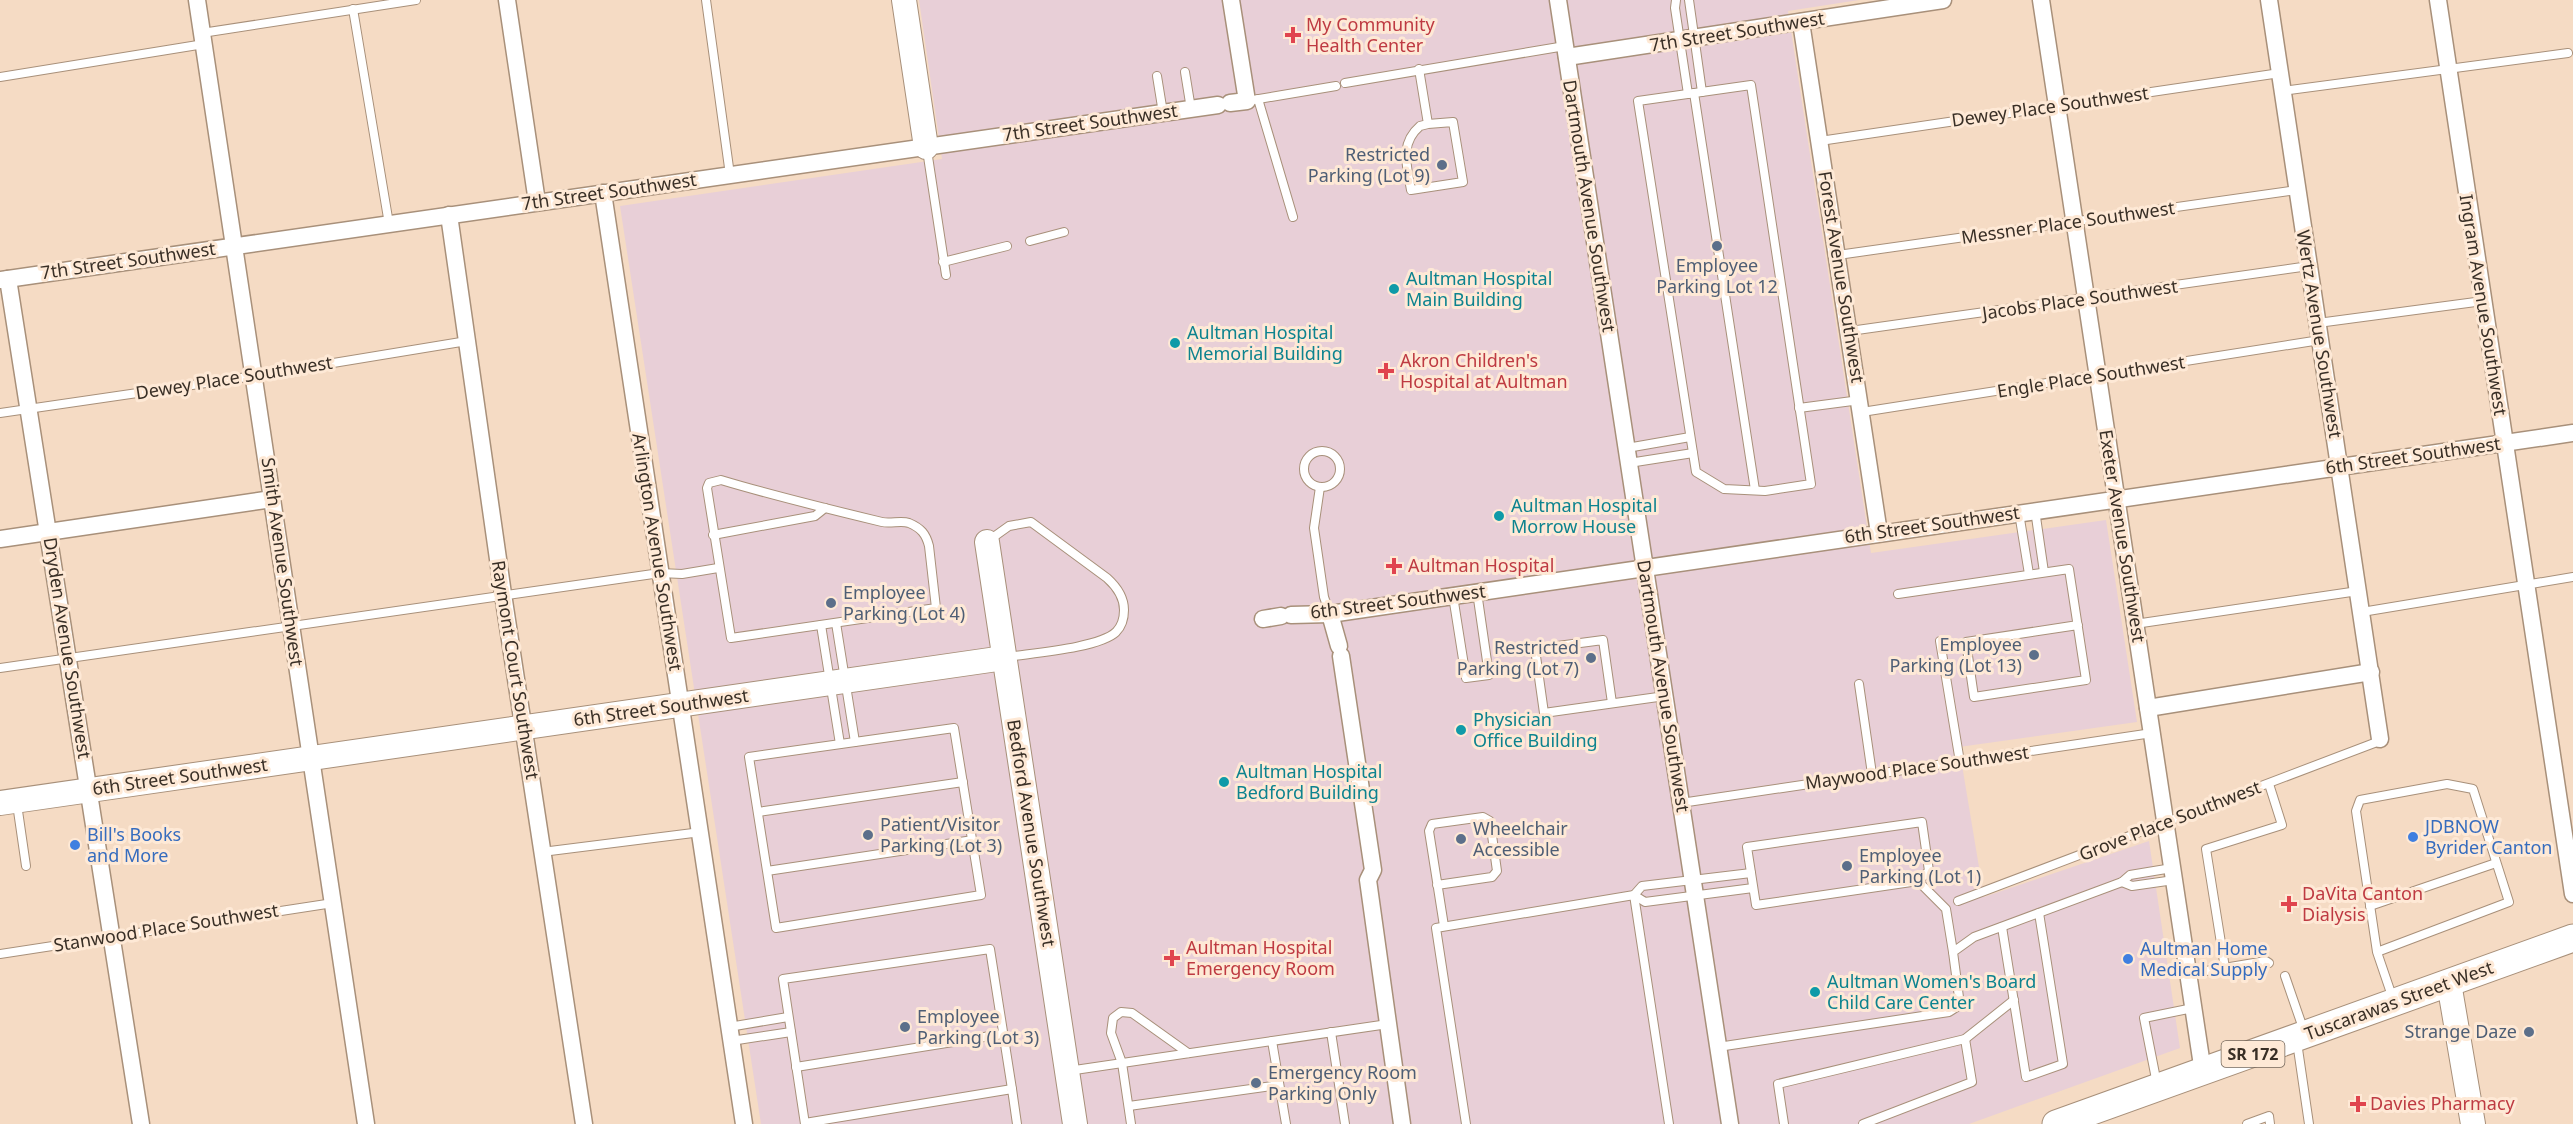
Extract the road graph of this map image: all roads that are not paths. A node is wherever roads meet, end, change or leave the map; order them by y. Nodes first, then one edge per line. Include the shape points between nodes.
1 (197, 0) edge
2 (416, 0) edge
3 (507, 0) edge
4 (706, 0) edge
5 (904, 0) edge
6 (1231, 0) edge
7 (1557, 0) edge
8 (1676, 0) edge
9 (1689, 0) edge
10 (1943, 0) edge
11 (2041, 0) edge
12 (2269, 0) edge
13 (2438, 0) edge
14 (1913, 2) edge
15 (1858, 6) edge
16 (353, 9) junction
17 (1801, 22) junction
18 (203, 39) junction
19 (1687, 40) junction
20 (1566, 52) junction
21 (2568, 53) dead end
22 (1419, 69) junction
23 (2448, 69) junction
24 (1185, 72) dead end
25 (2280, 73) junction
26 (1157, 76) dead end
27 (0, 77) edge
28 (1345, 83) dead end
29 (1336, 86) dead end
30 (2283, 91) junction
31 (1695, 93) junction
32 (1238, 102) junction
33 (2057, 106) junction
34 (1191, 108) junction
35 (1163, 113) junction
36 (1428, 124) junction
37 (1820, 141) junction
38 (926, 147) junction
39 (730, 174) junction
40 (2297, 190) junction
41 (603, 193) junction
42 (537, 202) junction
43 (448, 215) junction
44 (1293, 217) dead end
45 (2074, 223) junction
46 (389, 224) junction
47 (1064, 232) dead end
48 (1030, 241) dead end
49 (235, 246) junction
50 (1007, 246) dead end
51 (1838, 255) junction
52 (943, 262) junction
53 (2309, 266) junction
54 (946, 275) dead end
55 (4, 279) edge
56 (2086, 299) junction
57 (2483, 301) junction
58 (1850, 331) junction
59 (2319, 331) junction
60 (467, 342) junction
61 (254, 376) junction
62 (2098, 376) junction
63 (1861, 406) junction
64 (30, 408) junction
65 (1799, 408) junction
66 (0, 413) edge
67 (2573, 433) edge
68 (1690, 437) junction
69 (2504, 443) junction
70 (1693, 453) junction
71 (1628, 456) junction
72 (2340, 467) junction
73 (1320, 487) junction
74 (1755, 490) junction
75 (272, 499) junction
76 (2117, 499) junction
77 (825, 508) junction
78 (2027, 512) junction
79 (48, 532) junction
80 (1879, 533) junction
81 (713, 535) junction
82 (0, 539) edge
83 (987, 542) joint
84 (718, 568) junction
85 (1645, 568) junction
86 (2044, 572) junction
87 (660, 573) junction
88 (2029, 574) junction
89 (2573, 577) edge
90 (2526, 584) junction
91 (2358, 591) junction
92 (1477, 592) junction
93 (503, 594) junction
94 (1898, 594) dead end
95 (1453, 596) junction
96 (2362, 612) junction
97 (1330, 614) junction
98 (1263, 619) dead end
99 (836, 623) junction
100 (2135, 624) junction
101 (291, 625) junction
102 (821, 625) junction
103 (2078, 626) junction
104 (1940, 641) dead end
105 (68, 658) junction
106 (1004, 658) junction
107 (0, 668) edge
108 (2371, 672) junction
109 (837, 682) junction
110 (1859, 684) dead end
111 (1665, 696) junction
112 (1612, 703) junction
113 (681, 706) junction
114 (2148, 708) junction
115 (524, 729) junction
116 (2152, 733) junction
117 (2380, 739) joint
118 (855, 742) junction
119 (840, 744) junction
120 (311, 759) junction
121 (1960, 762) junction
122 (1872, 774) junction
123 (963, 782) junction
124 (2269, 784) junction
125 (89, 790) junction
126 (8, 801) edge
127 (1681, 803) junction
128 (758, 812) junction
129 (2165, 824) junction
130 (701, 832) junction
131 (973, 840) junction
132 (542, 852) junction
133 (2496, 863) junction
134 (26, 866) dead end
135 (767, 871) junction
136 (1751, 873) junction
137 (2173, 874) junction
138 (1918, 881) junction
139 (1437, 885) junction
140 (1694, 888) junction
141 (1753, 888) junction
142 (2573, 894) edge
143 (1634, 895) junction
144 (1958, 901) dead end
145 (333, 903) junction
146 (2370, 906) junction
147 (2039, 913) junction
148 (1444, 926) junction
149 (1998, 928) junction
150 (113, 936) junction
151 (2573, 938) edge
152 (1953, 952) junction
153 (2377, 952) junction
154 (0, 954) edge
155 (2269, 963) dead end
156 (2225, 968) junction
157 (2188, 974) junction
158 (2285, 976) dead end
159 (2449, 983) junction
160 (2014, 1000) junction
161 (2394, 1003) junction
162 (2193, 1008) junction
163 (788, 1017) junction
164 (1388, 1024) junction
165 (791, 1032) junction
166 (1331, 1032) junction
167 (730, 1034) junction
168 (1003, 1034) junction
169 (2301, 1036) junction
170 (1965, 1039) junction
171 (1272, 1041) junction
172 (1718, 1047) junction
173 (1188, 1053) junction
174 (1122, 1063) junction
175 (796, 1067) junction
176 (1067, 1071) junction
177 (2203, 1072) junction
178 (1279, 1084) junction
179 (2158, 1088) junction
180 (1012, 1089) junction
181 (1129, 1106) junction
182 (805, 1123) edge
183 (141, 1124) edge
184 (366, 1124) edge
185 (584, 1124) edge
186 (744, 1124) edge
187 (1017, 1124) edge
188 (1075, 1124) edge
189 (1131, 1124) edge
190 (1286, 1124) edge
191 (1345, 1124) edge
192 (1402, 1124) edge
193 (1466, 1124) edge
194 (1669, 1124) edge
195 (1730, 1124) edge
196 (1784, 1124) edge
197 (1863, 1124) edge
198 (2056, 1124) edge
199 (2247, 1124) edge
200 (2270, 1124) edge
201 (2309, 1124) edge
202 (2473, 1124) edge

1 - 18 street, Smith Avenue Southwest
2 - 16 lane
3 - 42 street
4 - 39 lane
5 - 38 street
6 - 32 street
7 - 20 street, Dartmouth Avenue Southwest
8 - 19 lane via 1675,8
9 - 19 lane
10 - 14 street, 7th Street Southwest
11 - 33 street, Exeter Avenue Southwest
12 - 25 street, Wertz Avenue Southwest
13 - 23 street, Ingram Avenue Southwest
14 - 15 street, 7th Street Southwest
15 - 17 street, 7th Street Southwest
16 - 18 lane
16 - 46 lane
17 - 19 street, 7th Street Southwest
17 - 37 street, Forest Avenue Southwest
18 - 27 lane
18 - 49 street, Smith Avenue Southwest
19 - 20 street, 7th Street Southwest
19 - 31 lane
19 - 31 lane
20 - 22 lane, 7th Street Southwest
20 - 71 street, Dartmouth Avenue Southwest
21 - 23 lane
22 - 28 lane, 7th Street Southwest
22 - 36 lane
23 - 30 lane
23 - 57 street, Ingram Avenue Southwest
24 - 34 lane
25 - 30 street, Wertz Avenue Southwest
25 - 33 lane, Dewey Place Southwest
26 - 35 lane
29 - 32 lane, 7th Street Southwest
30 - 40 street, Wertz Avenue Southwest
31 - 65 lane via 1751,85
31 - 68 lane via 1638,101
31 - 74 lane
32 - 34 street, 7th Street Southwest
32 - 44 lane
33 - 37 lane, Dewey Place Southwest
33 - 45 street, Exeter Avenue Southwest
34 - 35 street, 7th Street Southwest
35 - 38 street, 7th Street Southwest
36 - 36 lane via 1454,122 1463,182 1411,190 1406,143 1420,126
37 - 51 street, Forest Avenue Southwest
38 - 39 street, 7th Street Southwest
38 - 52 lane
39 - 41 street, 7th Street Southwest
40 - 45 lane, Messner Place Southwest
40 - 53 street, Wertz Avenue Southwest
41 - 42 street, 7th Street Southwest
41 - 87 street, Arlington Avenue Southwest
42 - 43 street, 7th Street Southwest
43 - 46 street, 7th Street Southwest
43 - 60 street, Raymont Court Southwest
45 - 51 lane, Messner Place Southwest
45 - 56 street, Exeter Avenue Southwest
46 - 49 street, 7th Street Southwest
47 - 48 lane
49 - 55 street, 7th Street Southwest
49 - 61 street, Smith Avenue Southwest
50 - 52 lane
51 - 58 street, Forest Avenue Southwest
52 - 54 lane
53 - 56 lane, Jacobs Place Southwest
53 - 59 street, Wertz Avenue Southwest
55 - 64 street, Dryden Avenue Southwest
56 - 58 lane, Jacobs Place Southwest
56 - 62 street, Exeter Avenue Southwest
57 - 59 lane, Engle Place Southwest
57 - 69 street, Ingram Avenue Southwest
58 - 63 street, Forest Avenue Southwest
59 - 62 lane, Engle Place Southwest
59 - 72 street, Wertz Avenue Southwest
60 - 61 lane, Dewey Place Southwest
60 - 93 street, Raymont Court Southwest
61 - 64 lane, Dewey Place Southwest
61 - 75 street, Smith Avenue Southwest
62 - 63 lane, Engle Place Southwest
62 - 76 street, Exeter Avenue Southwest
63 - 65 lane, Engle Place Southwest
63 - 80 street, Forest Avenue Southwest
64 - 66 lane, Dewey Place Southwest
64 - 79 street, Dryden Avenue Southwest
65 - 74 lane via 1811,484
67 - 69 street, 6th Street Southwest
68 - 70 lane
68 - 71 lane
69 - 72 street, 6th Street Southwest
69 - 90 street, Ingram Avenue Southwest
70 - 71 lane
70 - 74 lane via 1696,472 1725,489
71 - 85 street, Dartmouth Avenue Southwest
72 - 76 street, 6th Street Southwest
72 - 91 street, Wertz Avenue Southwest
73 - 73 lane via 1337,480 1341,469 1336,457 1326,451 1314,452 1304,466 1310,482
73 - 97 lane via 1314,528
75 - 79 street
75 - 101 street, Smith Avenue Southwest
76 - 78 street, 6th Street Southwest
76 - 100 street, Exeter Avenue Southwest
77 - 81 lane via 815,516
77 - 81 lane via 721,480 709,483 707,488
77 - 99 lane via 885,523 907,522 921,529 929,546 936,608
78 - 80 street, 6th Street Southwest
78 - 86 lane
78 - 88 lane
79 - 82 street
79 - 105 street, Dryden Avenue Southwest
80 - 85 street, 6th Street Southwest
81 - 84 lane
83 - 106 street, Bedford Avenue Southwest
83 - 106 lane, 6th Street Southwest via 1009,526 1031,522 1107,578 1123,602 1122,623 1110,636
84 - 87 lane
84 - 102 lane via 731,638
85 - 92 street, 6th Street Southwest
85 - 111 street, Dartmouth Avenue Southwest
86 - 88 lane
86 - 103 lane via 2069,569
87 - 93 lane
87 - 113 street, Arlington Avenue Southwest
88 - 94 lane
89 - 90 lane
90 - 96 lane
90 - 142 street, Ingram Avenue Southwest
91 - 96 street, Wertz Avenue Southwest
91 - 100 lane
92 - 95 street, 6th Street Southwest
92 - 95 lane via 1489,675 1466,678
93 - 101 lane
93 - 115 street, Raymont Court Southwest
95 - 97 street, 6th Street Southwest
96 - 108 street, Wertz Avenue Southwest
97 - 98 street, 6th Street Southwest
97 - 164 street via 1340,651 1373,870 1368,880
99 - 102 lane
99 - 109 lane
100 - 114 street, Exeter Avenue Southwest
101 - 105 lane
101 - 120 street, Smith Avenue Southwest
102 - 109 lane
103 - 103 lane via 2086,680 1974,697 1966,642
104 - 121 lane
105 - 107 lane
105 - 125 street, Dryden Avenue Southwest
106 - 109 street, 6th Street Southwest
106 - 176 street, Bedford Avenue Southwest
108 - 114 street
108 - 117 street, Wertz Avenue Southwest
109 - 113 street, 6th Street Southwest
109 - 118 lane
109 - 119 lane
110 - 122 lane
111 - 112 lane
111 - 127 street, Dartmouth Avenue Southwest
112 - 112 lane via 1544,713 1535,650 1603,640
113 - 115 street, 6th Street Southwest
113 - 130 street, Arlington Avenue Southwest
114 - 116 street, Exeter Avenue Southwest
115 - 120 street, 6th Street Southwest
115 - 132 street, Raymont Court Southwest
116 - 121 lane, Maywood Place Southwest
116 - 129 street, Exeter Avenue Southwest
117 - 124 lane, Grove Place Southwest
118 - 119 lane
118 - 123 lane via 954,728
119 - 128 lane via 749,757
120 - 125 street, 6th Street Southwest
120 - 145 street, Smith Avenue Southwest
121 - 122 lane, Maywood Place Southwest
122 - 127 lane, Maywood Place Southwest
123 - 128 lane
123 - 131 lane
124 - 129 lane, Grove Place Southwest
124 - 156 lane via 2282,825 2206,849
125 - 126 street, 6th Street Southwest
125 - 150 street, Dryden Avenue Southwest
126 - 134 lane
127 - 140 street, Dartmouth Avenue Southwest
128 - 135 lane
129 - 137 street, Exeter Avenue Southwest
129 - 144 lane, Grove Place Southwest
130 - 132 lane
130 - 167 street, Arlington Avenue Southwest
131 - 135 lane
131 - 135 lane via 981,895 776,928
132 - 185 street, Raymont Court Southwest
133 - 146 lane
133 - 146 lane via 2473,789 2447,784 2360,800 2356,811
133 - 153 lane via 2509,902
136 - 138 lane via 1747,847 1922,822 1929,870
136 - 140 lane
136 - 141 lane
137 - 147 lane via 2132,886 2122,882
137 - 157 street, Exeter Avenue Southwest
138 - 141 lane via 1756,905
138 - 152 lane via 1946,909
139 - 139 lane via 1492,877 1497,871 1490,821 1483,817 1432,824 1429,831
139 - 148 lane
140 - 141 lane
140 - 143 lane via 1645,902
140 - 143 lane via 1642,886
140 - 172 street, Dartmouth Avenue Southwest
143 - 148 lane
143 - 194 lane
145 - 150 lane, Stanwood Place Southwest
145 - 184 street, Smith Avenue Southwest
146 - 153 lane
147 - 149 lane
147 - 160 lane via 2063,1064 2026,1077
148 - 193 lane via 1436,928
149 - 152 lane via 1974,937
149 - 160 lane
150 - 154 lane, Stanwood Place Southwest
150 - 183 street, Dryden Avenue Southwest
151 - 159 main road, Tuscarawas Street West / SR 172
152 - 172 lane via 1960,1005 1949,1012
153 - 161 lane
155 - 156 lane
156 - 157 lane
157 - 162 street, Exeter Avenue Southwest
158 - 169 lane
159 - 161 main road, Tuscarawas Street West / SR 172
159 - 202 street
160 - 170 lane
161 - 169 main road, Tuscarawas Street West / SR 172
162 - 177 street, Exeter Avenue Southwest
162 - 179 lane via 2144,1018
163 - 165 lane
163 - 167 lane
163 - 168 lane via 783,979 990,949
164 - 166 lane
164 - 192 street
165 - 167 lane
165 - 175 lane
166 - 171 lane
166 - 191 lane
167 - 186 street, Arlington Avenue Southwest
168 - 175 lane
168 - 180 lane
169 - 177 main road, Tuscarawas Street West / SR 172
169 - 201 lane
170 - 196 lane via 1778,1083
170 - 197 lane via 1972,1082
171 - 173 lane
171 - 178 lane
172 - 195 street, Dartmouth Avenue Southwest
173 - 174 lane
173 - 174 lane via 1135,1015 1121,1012 1110,1026
174 - 176 lane
174 - 181 lane
175 - 182 lane
176 - 188 street, Bedford Avenue Southwest
177 - 179 main road, Tuscarawas Street West / SR 172
178 - 181 lane
178 - 190 lane
179 - 198 main road, Tuscarawas Street West / SR 172 via 2103,1112
180 - 182 lane
180 - 187 lane
181 - 189 lane
199 - 200 lane via 2269,1116

